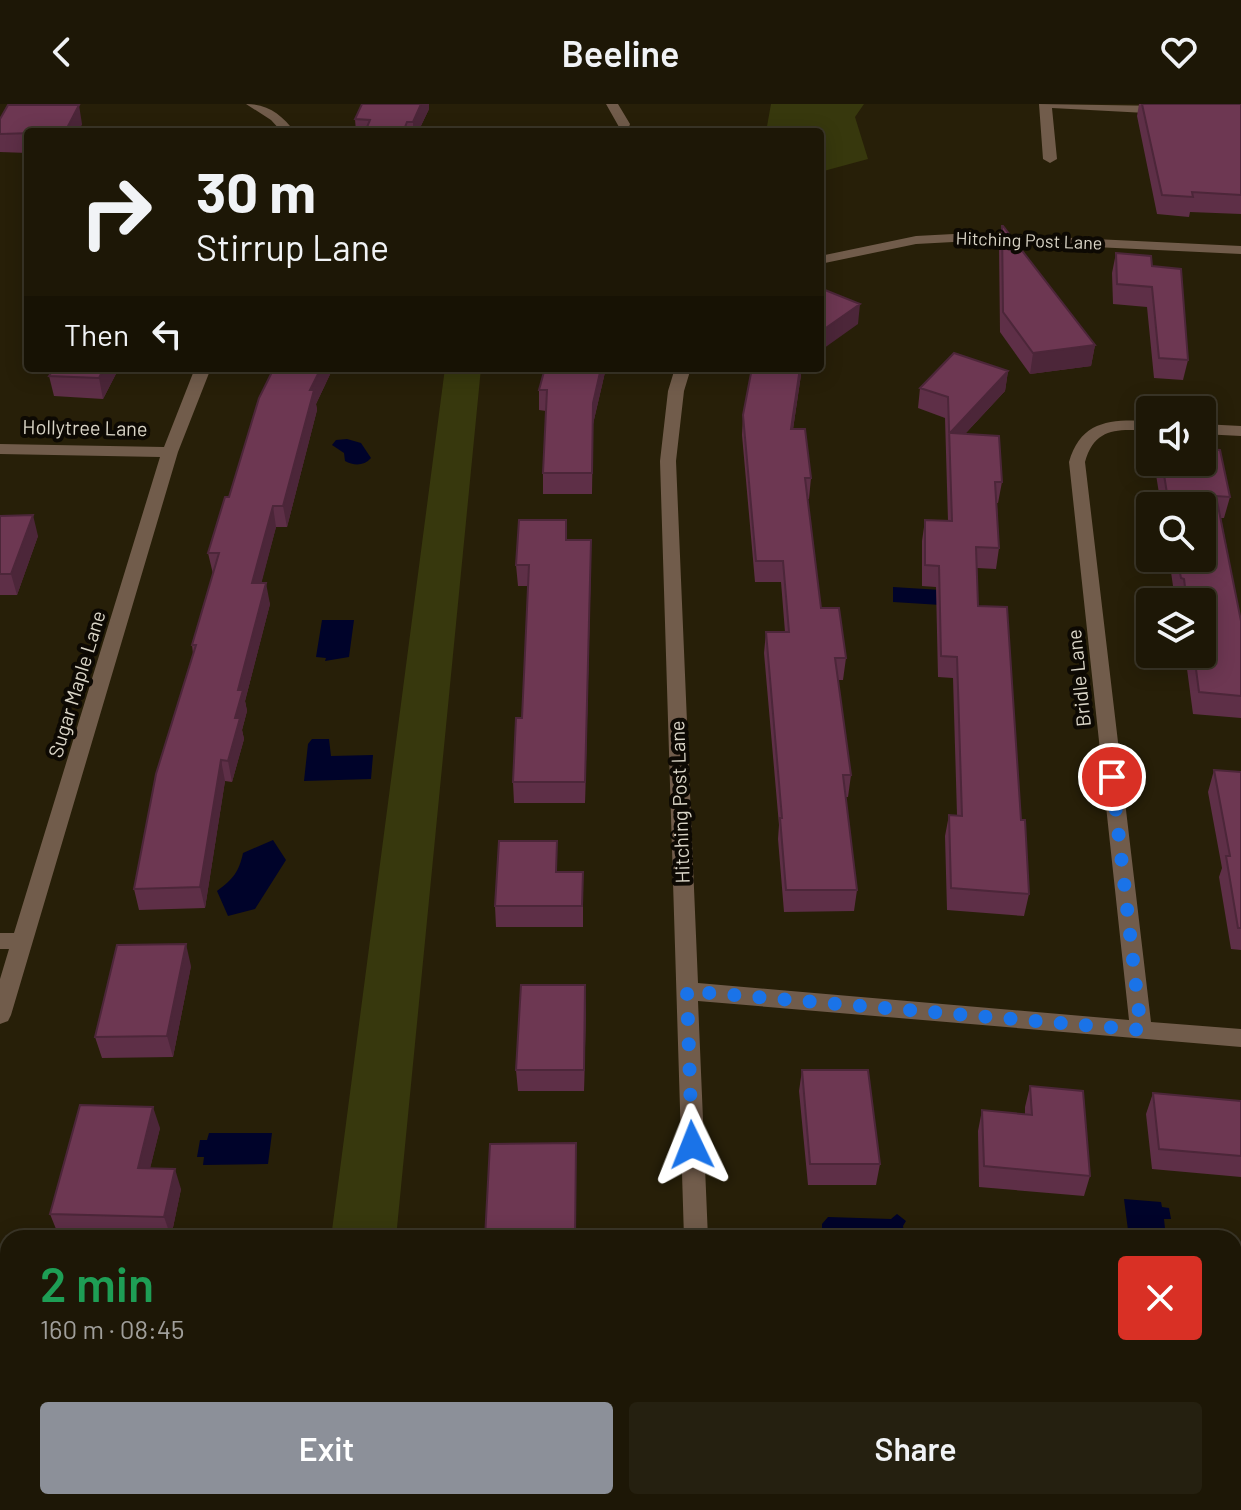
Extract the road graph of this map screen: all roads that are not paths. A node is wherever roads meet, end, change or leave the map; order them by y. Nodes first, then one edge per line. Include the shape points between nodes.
1 (252, 104) edge
2 (612, 104) edge
3 (1181, 111) edge
4 (624, 124) dead end
5 (285, 128) edge
6 (1050, 159) dead end
7 (1241, 250) edge
8 (824, 259) edge
9 (201, 372) edge
10 (682, 372) edge
11 (1136, 425) edge
12 (1216, 430) edge
13 (1241, 431) edge
14 (0, 449) edge
15 (170, 452) junction
16 (11, 941) edge
17 (687, 991) junction
18 (0, 1015) edge
19 (1141, 1030) junction
20 (1241, 1038) edge
21 (696, 1230) edge

1 - 5 street
2 - 4 street
3 - 6 street via 1045,104
7 - 8 street, Hitching Post Lane via 972,237 916,240
9 - 15 street, Sugar Maple Lane
10 - 17 street, Hitching Post Lane via 668,461
11 - 19 street, Bridle Lane via 1098,429 1080,445 1077,462
12 - 13 street
14 - 15 street, Hollytree Lane
15 - 16 street, Sugar Maple Lane
16 - 18 street, Sugar Maple Lane
17 - 19 street
17 - 21 street, Hitching Post Lane
19 - 20 street

